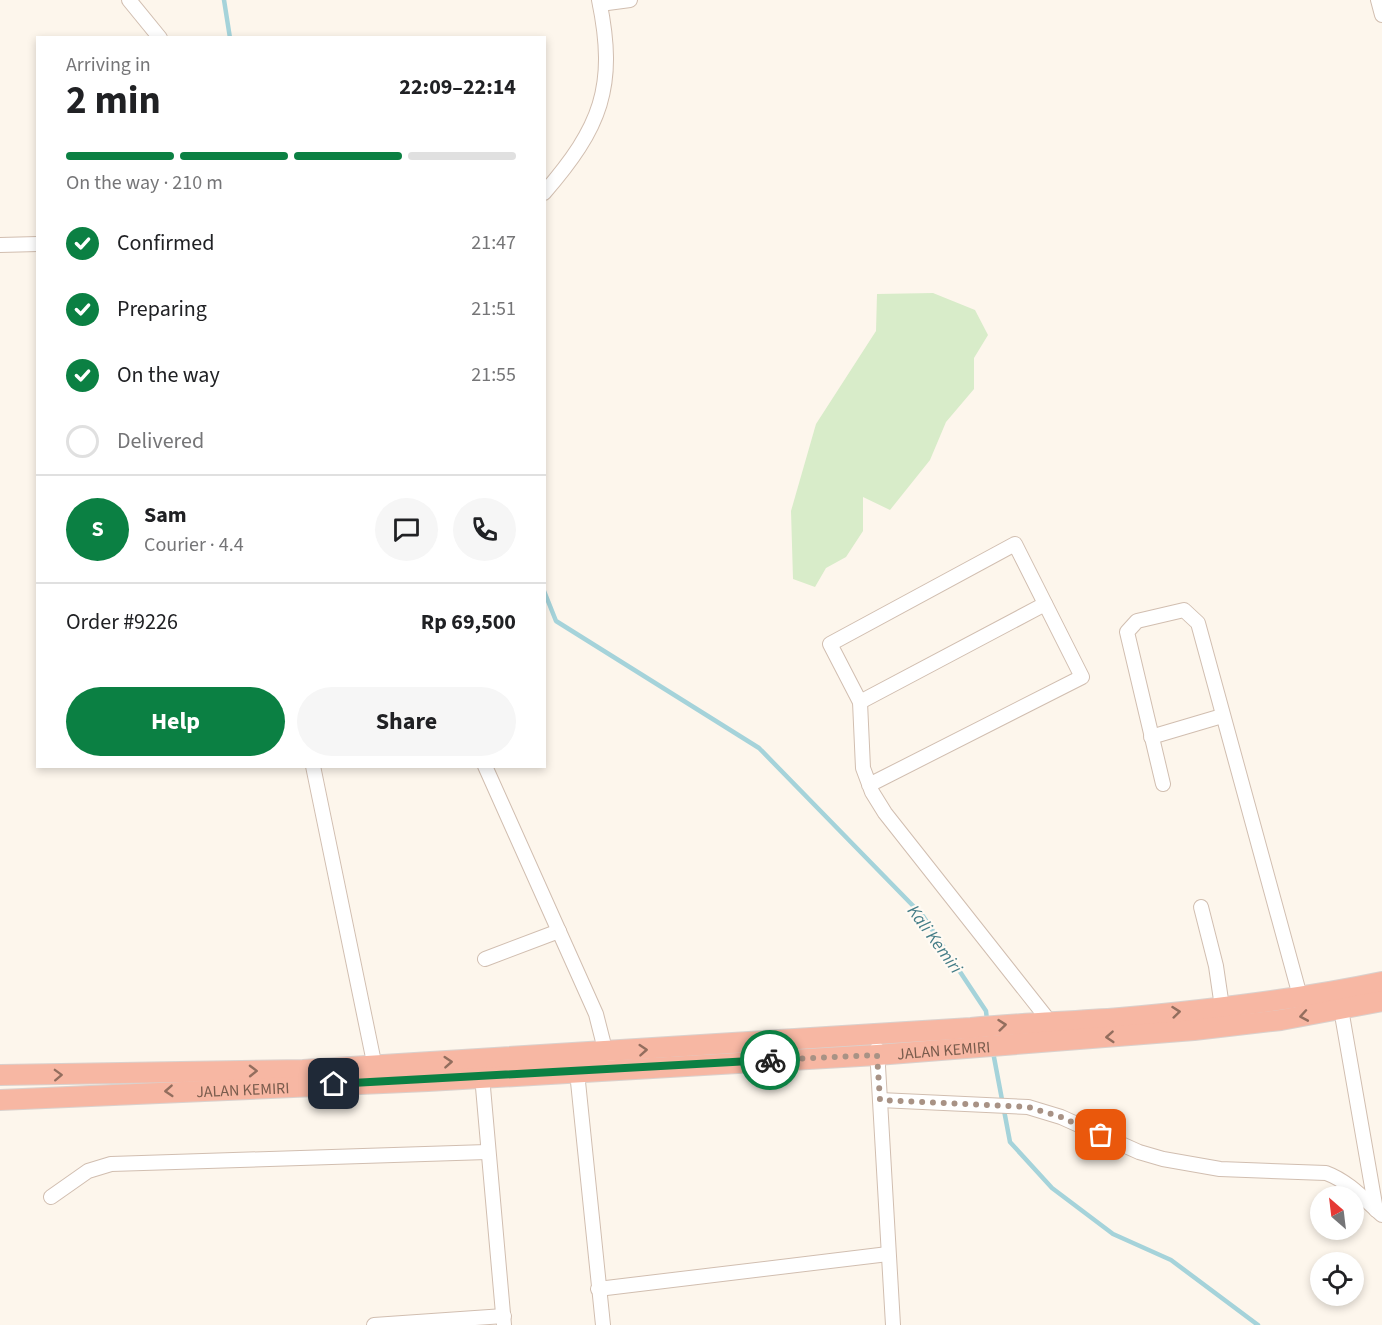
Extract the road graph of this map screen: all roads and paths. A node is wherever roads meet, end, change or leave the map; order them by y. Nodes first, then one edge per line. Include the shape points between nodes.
1 (129, 0) edge
2 (630, 0) edge
3 (1378, 0) edge
4 (600, 2) edge
5 (1382, 15) edge
6 (158, 36) edge
7 (546, 190) edge
8 (36, 244) edge
9 (0, 245) edge
10 (1045, 604) junction
11 (860, 702) junction
12 (1222, 716) junction
13 (1151, 737) junction
14 (314, 768) edge
15 (486, 768) edge
16 (1163, 784) dead end
17 (869, 785) junction
18 (1201, 907) dead end
19 (559, 931) junction
20 (485, 959) dead end
21 (1382, 982) edge
22 (1300, 996) junction
23 (1382, 1001) edge
24 (1222, 1007) junction
25 (1341, 1009) junction
26 (1042, 1022) junction
27 (875, 1034) junction
28 (971, 1037) junction
29 (877, 1055) junction
30 (609, 1061) junction
31 (577, 1072) junction
32 (377, 1074) junction
33 (0, 1076) edge
34 (482, 1076) junction
35 (0, 1100) edge
36 (880, 1100) junction
37 (487, 1152) junction
38 (1375, 1158) edge
39 (51, 1197) dead end
40 (1379, 1212) edge
41 (888, 1254) junction
42 (598, 1289) junction
43 (504, 1320) edge
44 (374, 1325) edge
45 (603, 1325) edge
46 (893, 1325) edge

1 - 6 street
2 - 4 street
3 - 5 street
4 - 7 street via 608,57 601,105 576,153
8 - 9 street
10 - 11 street
10 - 11 street via 1015,544 830,644
10 - 17 street via 1082,677
11 - 17 street via 863,768
12 - 13 street
12 - 13 street via 1198,623 1184,610 1149,617 1137,621 1126,632
12 - 22 street
13 - 16 street
14 - 32 street
15 - 19 street
17 - 26 street via 885,813
18 - 24 street
19 - 20 street
19 - 30 street via 599,1022
21 - 22 highway, JALAN KEMIRI
22 - 24 highway, JALAN KEMIRI
23 - 25 highway, JALAN KEMIRI
26 -> 24 highway, JALAN KEMIRI
25 -> 28 highway, JALAN KEMIRI via 1194,1030 1035,1042
25 - 38 street
28 -> 26 highway, JALAN KEMIRI
27 - 28 highway, JALAN KEMIRI
27 - 29 street
30 -> 27 highway, JALAN KEMIRI
28 - 29 highway, JALAN KEMIRI
29 - 30 highway, JALAN KEMIRI
29 - 36 street
30 - 31 highway, JALAN KEMIRI
32 -> 30 highway, JALAN KEMIRI
31 - 34 highway, JALAN KEMIRI
31 - 42 street
33 -> 32 highway, JALAN KEMIRI via 303,1070
32 - 34 highway, JALAN KEMIRI
32 -> 35 highway, JALAN KEMIRI
34 - 37 street
36 - 40 street via 1028,1107 1163,1159 1220,1169 1326,1173 1338,1177
36 - 41 street
37 - 39 street via 111,1164 88,1171
37 - 43 street
38 - 40 street
41 - 42 street
41 - 46 street
42 - 45 street
43 - 44 street

